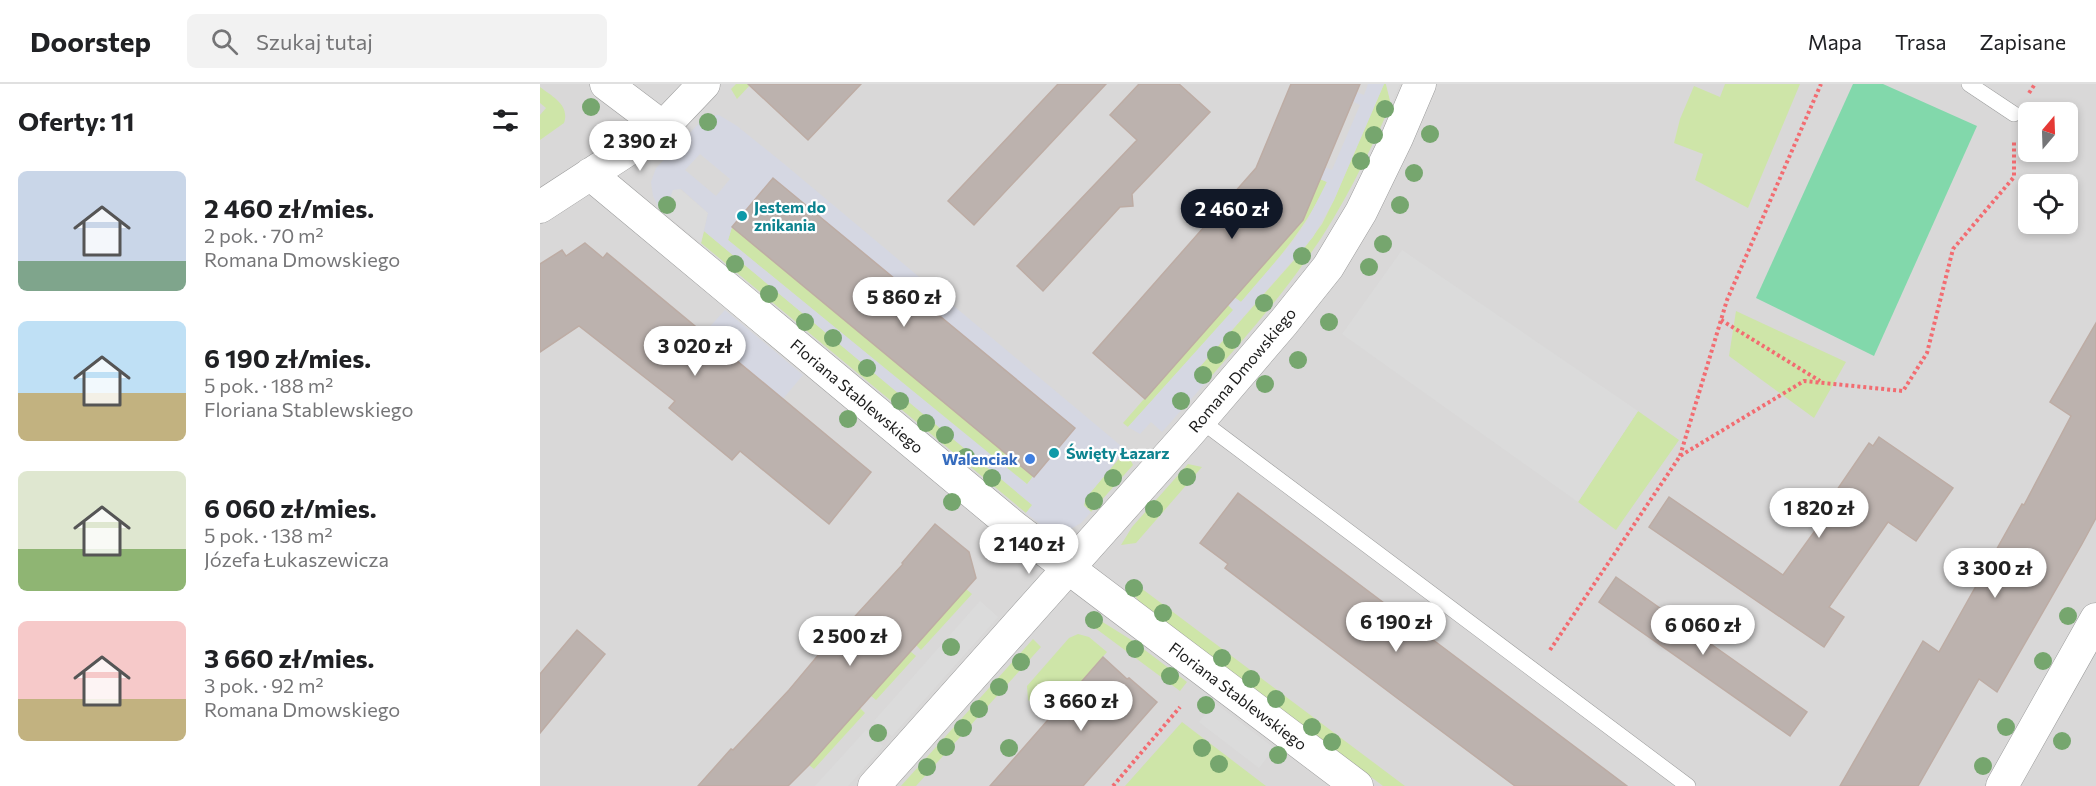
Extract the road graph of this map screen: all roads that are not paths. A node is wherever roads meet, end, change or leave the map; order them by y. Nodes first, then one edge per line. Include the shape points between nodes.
1 (606, 84) edge
2 (704, 84) edge
3 (1420, 84) edge
4 (1969, 84) edge
5 (2014, 114) road end
6 (663, 127) junction
7 (590, 174) junction
8 (540, 207) edge
9 (1200, 420) junction
10 (1068, 568) junction
11 (2096, 618) edge
12 (874, 786) edge
13 (1357, 786) edge
14 (1688, 786) edge
15 (2002, 786) edge

1 - 6 street
2 - 6 street
3 - 9 street, Romana Dmowskiego via 1361,212 1328,267
4 - 5 lane
6 - 7 street
7 - 8 street
7 - 10 street, Floriana Stablewskiego
9 - 10 street, Romana Dmowskiego
9 - 14 lane
10 - 12 street, Romana Dmowskiego
10 - 13 street, Floriana Stablewskiego
11 - 15 street

